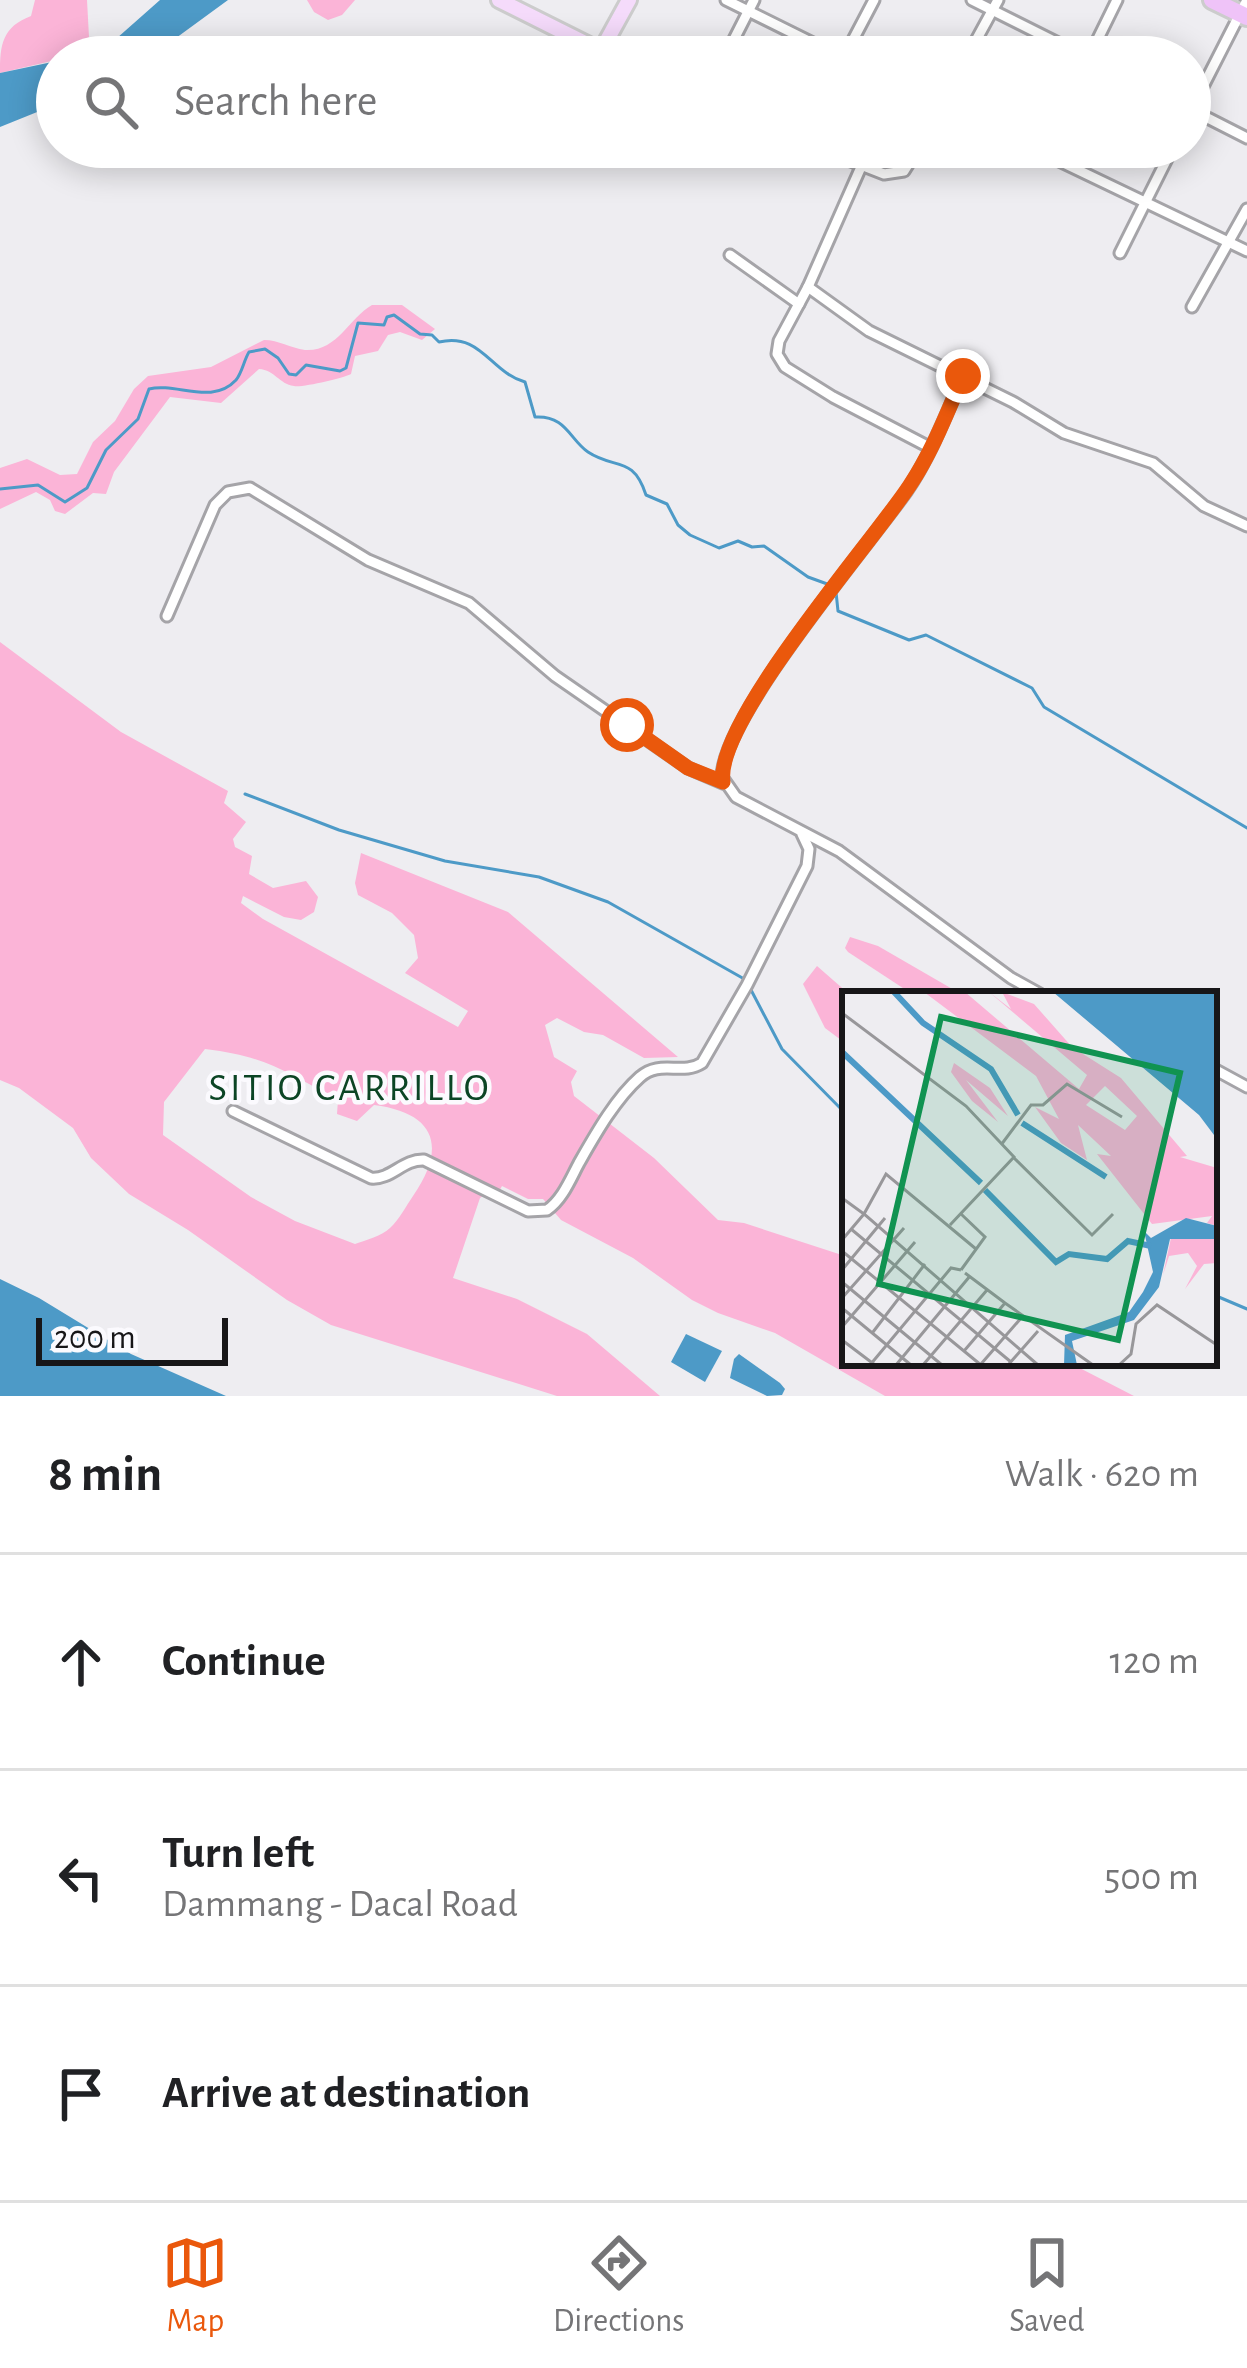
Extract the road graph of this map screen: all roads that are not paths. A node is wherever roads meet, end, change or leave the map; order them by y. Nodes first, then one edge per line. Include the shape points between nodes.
1 (501, 0) edge
2 (629, 0) edge
3 (726, 0) edge
4 (754, 0) edge
5 (874, 0) edge
6 (972, 0) edge
7 (1117, 0) edge
8 (1212, 0) edge
9 (995, 5) edge
10 (1245, 10) edge
11 (748, 11) junction
12 (572, 36) edge
13 (615, 36) edge
14 (736, 36) edge
15 (800, 36) edge
16 (854, 36) edge
17 (979, 36) edge
18 (1050, 36) edge
19 (1098, 36) edge
20 (1211, 72) edge
21 (1211, 120) edge
22 (1247, 138) edge
23 (860, 168) edge
24 (863, 168) edge
25 (904, 168) edge
26 (1082, 168) edge
27 (1163, 168) edge
28 (1148, 201) junction
29 (1247, 208) edge
30 (1229, 242) junction
31 (1247, 251) edge
32 (1120, 253) dead end
33 (730, 255) dead end
34 (808, 286) junction
35 (799, 304) junction
36 (1192, 307) dead end
37 (963, 376) junction
38 (931, 448) junction
39 (1247, 526) edge
40 (167, 616) dead end
41 (723, 782) junction
42 (801, 832) junction
43 (827, 844) junction
44 (809, 857) junction
45 (1034, 991) edge
46 (1217, 1071) edge
47 (1247, 1087) edge
48 (233, 1111) dead end

1 - 12 main road
2 - 13 main road
3 - 11 street
4 - 11 street
5 - 16 street
6 - 9 street
7 - 19 street
8 - 10 highway
9 - 17 street
9 - 18 street
10 - 20 street
11 - 14 street
11 - 15 street
21 - 22 street
23 - 34 street
24 - 25 street via 891,176
26 - 28 street
27 - 28 street
28 - 30 street
28 - 32 street
29 - 30 street
30 - 31 street
30 - 36 street
33 - 35 street
34 - 35 street
34 - 37 street via 869,331
35 - 38 street via 778,344 782,364
37 - 38 street
37 - 39 street via 1064,433 1153,463 1204,506
38 - 41 street via 742,723
40 - 41 street via 215,505 250,488 349,550 469,603 555,676 688,768
41 - 42 street
42 - 43 street
42 - 44 street
43 - 44 street
43 - 45 street
44 - 48 street via 701,1063 656,1066 640,1076 558,1201 541,1212 424,1160 371,1178
46 - 47 street

